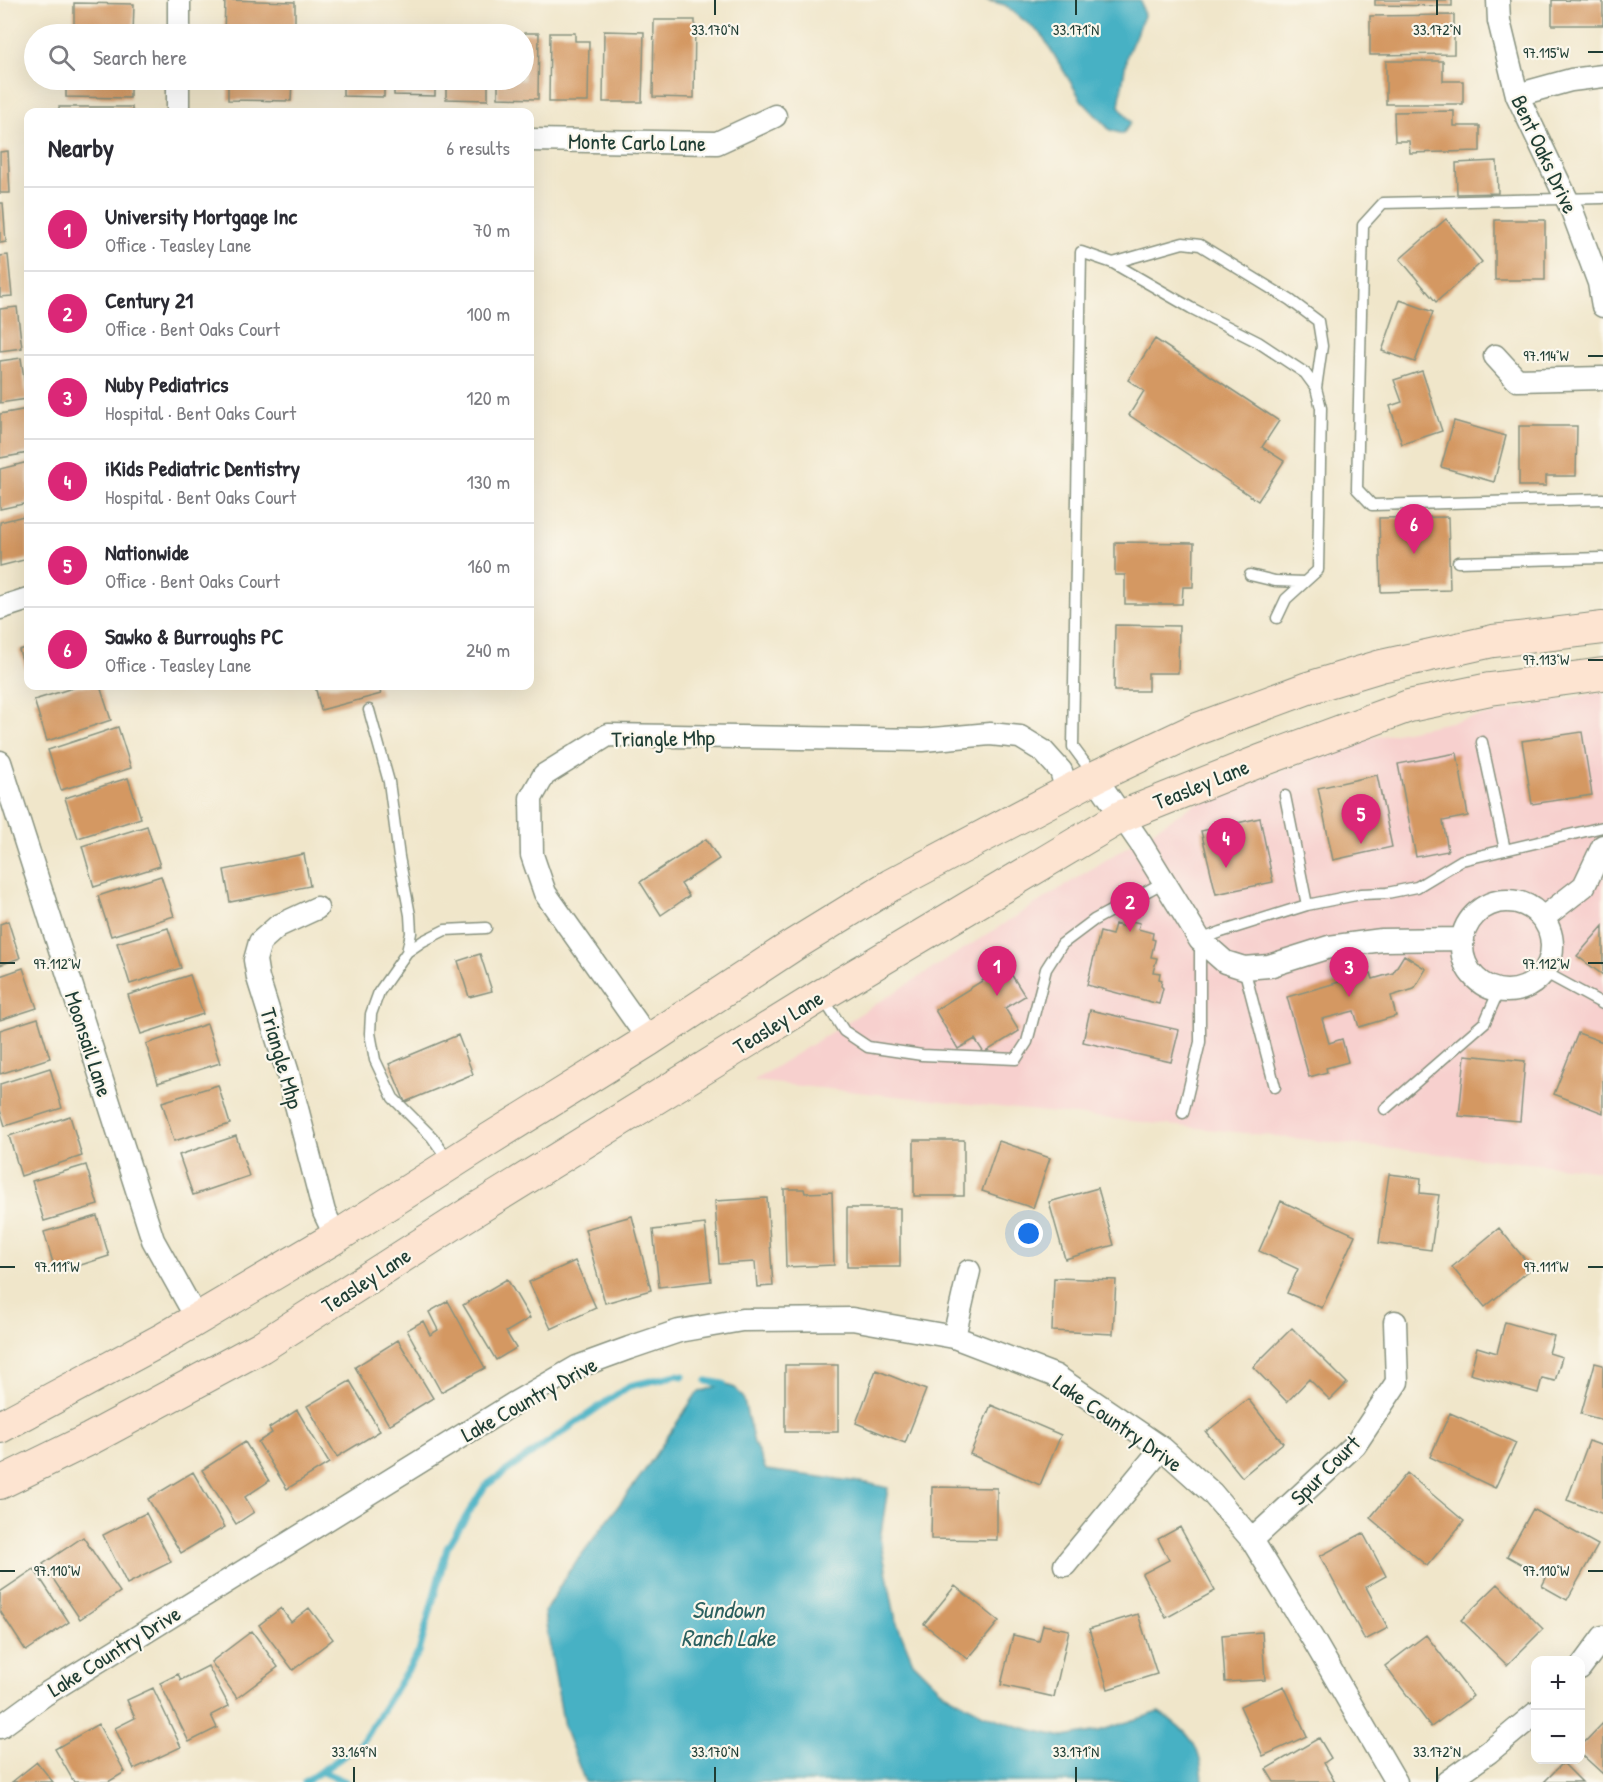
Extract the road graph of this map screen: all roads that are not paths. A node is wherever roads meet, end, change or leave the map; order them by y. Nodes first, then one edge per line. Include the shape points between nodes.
1 (179, 0) edge
2 (1498, 0) edge
3 (179, 24) edge
4 (1603, 76) edge
5 (178, 90) edge
6 (1517, 95) junction
7 (178, 108) edge
8 (775, 116) dead end
9 (534, 140) edge
10 (1603, 198) edge
11 (1567, 199) junction
12 (1113, 263) junction
13 (1603, 306) edge
14 (1495, 356) dead end
15 (1603, 378) edge
16 (1316, 388) junction
17 (1603, 499) edge
18 (1603, 558) edge
19 (1458, 562) dead end
20 (1250, 575) dead end
21 (1304, 582) junction
22 (24, 600) edge
23 (0, 608) edge
24 (1277, 618) dead end
25 (1603, 628) edge
26 (1603, 674) edge
27 (369, 710) dead end
28 (1482, 742) dead end
29 (0, 762) edge
30 (1095, 777) junction
31 (1067, 791) junction
32 (1285, 796) dead end
33 (1122, 816) junction
34 (1603, 827) edge
35 (1603, 846) edge
36 (1505, 850) junction
37 (1164, 882) junction
38 (1307, 905) junction
39 (317, 908) dead end
40 (1543, 918) junction
41 (486, 928) dead end
42 (1462, 939) junction
43 (1200, 940) junction
44 (407, 952) junction
45 (1244, 968) junction
46 (1544, 972) junction
47 (1499, 990) junction
48 (822, 995) junction
49 (1603, 1004) edge
50 (649, 1040) junction
51 (1275, 1087) dead end
52 (1384, 1109) dead end
53 (1183, 1113) dead end
54 (451, 1165) junction
55 (336, 1237) junction
56 (969, 1271) dead end
57 (196, 1319) junction
58 (1395, 1322) dead end
59 (954, 1337) junction
60 (0, 1427) edge
61 (1162, 1448) junction
62 (0, 1482) edge
63 (1252, 1540) junction
64 (1065, 1565) dead end
65 (1603, 1637) edge
66 (1585, 1662) edge
67 (1531, 1717) edge
68 (0, 1727) edge
69 (1396, 1782) edge
70 (1447, 1782) edge

1 - 3 street
2 - 6 street, Bent Oaks Drive via 1499,21
4 - 6 street
5 - 7 street
6 - 11 street, Bent Oaks Drive
8 - 9 street, Monte Carlo Lane via 717,143
10 - 11 lane
11 - 13 street, Bent Oaks Drive via 1599,283
11 - 17 lane via 1383,203 1363,225 1357,489 1372,505
12 - 16 lane via 1258,342 1305,373
12 - 16 lane via 1183,243 1200,244 1318,321 1322,346
12 - 30 lane via 1081,252 1073,747
14 - 15 street via 1517,380
16 - 21 lane via 1321,408 1318,570
18 - 19 lane
20 - 21 lane
21 - 24 lane via 1286,599
22 - 23 street
25 - 30 main road via 1492,642 1371,669 1195,730
26 - 33 main road, Teasley Lane via 1409,706
27 - 44 lane via 389,782 410,915
28 - 36 lane
29 - 57 street, Moonsail Lane via 153,1240
30 - 31 main road
30 - 33 street
31 - 50 main road via 891,885
31 - 50 street, Triangle Mhp via 1061,771 1043,750 1020,737 990,734 923,740 608,735 544,775 531,798 532,855 545,893
32 - 38 lane
33 - 37 street
33 - 48 main road, Teasley Lane
34 - 36 lane
35 - 40 street via 1584,886
36 - 38 lane via 1462,860 1417,886
37 - 43 street
37 - 48 lane via 1094,920 1062,944 1046,969 1027,1042 1016,1059 922,1055 868,1047 844,1030
38 - 43 lane
39 - 55 street, Triangle Mhp via 278,926 260,942 255,960 324,1212
40 - 42 street via 1516,902 1500,901 1472,917
40 - 46 street via 1549,929 1552,953
41 - 44 lane via 445,930
42 - 45 street via 1382,940 1329,947 1269,966
42 - 47 street via 1469,971 1480,982
43 - 45 street via 1225,963
43 - 53 lane via 1200,1042
44 - 54 lane via 379,992 371,1014 375,1060 393,1098 432,1137
45 - 51 lane
46 - 47 street via 1533,983 1511,991
46 - 49 lane
47 - 52 lane via 1485,1022
48 - 62 main road, Teasley Lane via 261,1347 90,1439
50 - 54 main road
54 - 55 main road
55 - 57 main road
56 - 59 street
57 - 60 main road
58 - 63 street, Spur Court via 1397,1382 1355,1445
59 - 61 street, Lake Country Drive via 1056,1376
59 - 68 street, Lake Country Drive via 852,1319 742,1320 679,1331 577,1367 44,1695
61 - 63 street, Lake Country Drive via 1212,1493
61 - 64 street
63 - 69 street, Lake Country Drive
65 - 66 street
67 - 70 street

